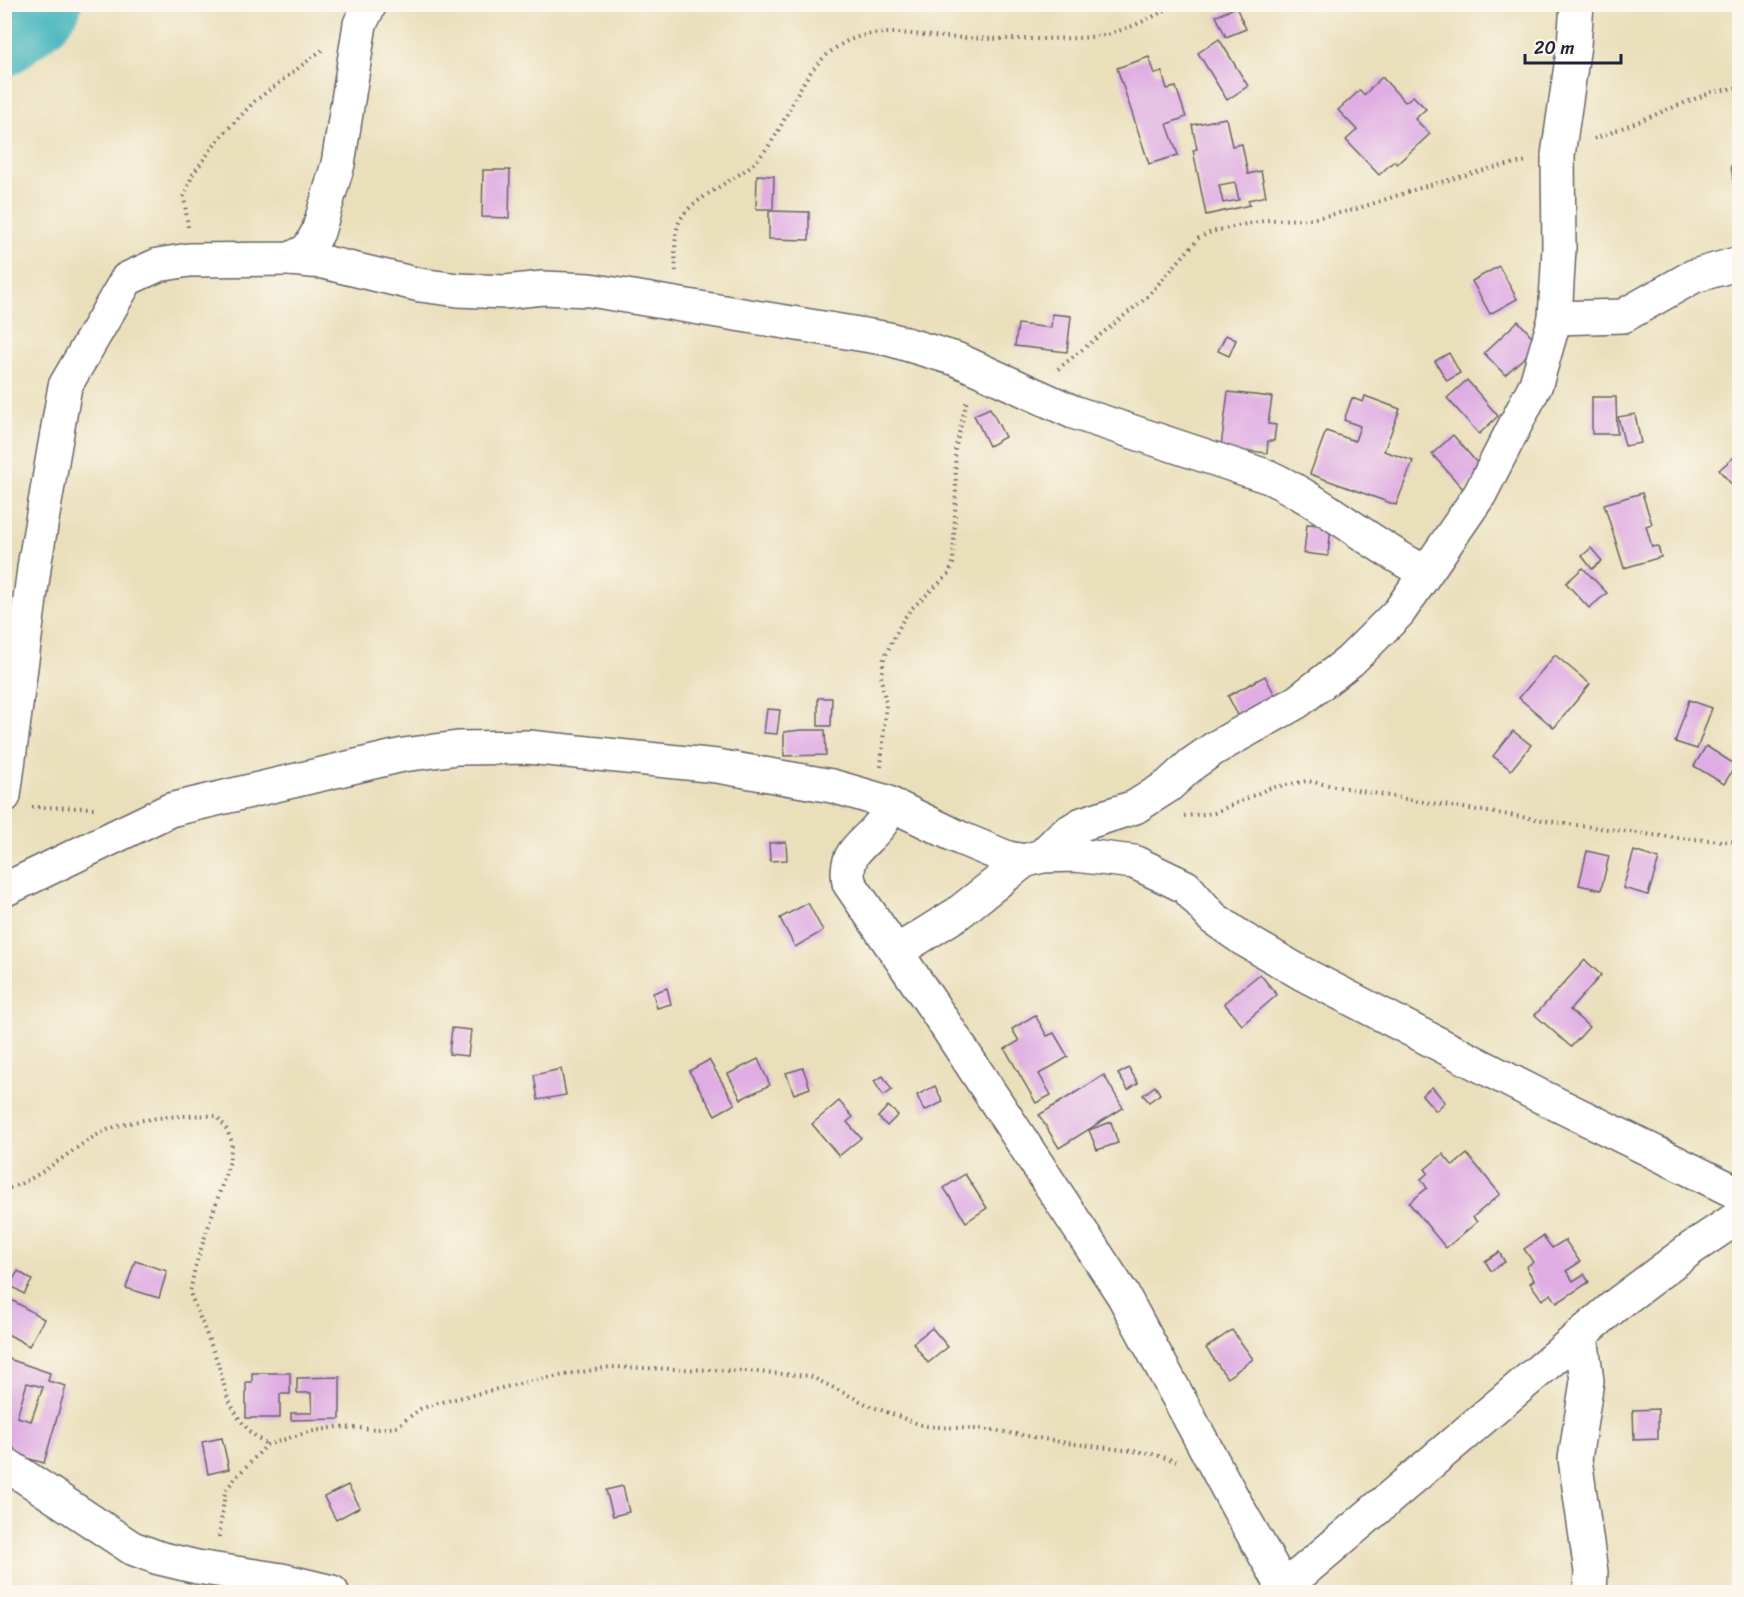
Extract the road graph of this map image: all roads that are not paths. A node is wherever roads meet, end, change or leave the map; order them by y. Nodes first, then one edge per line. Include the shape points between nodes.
1 (1577, 4) edge
2 (365, 14) edge
3 (290, 259) junction
4 (1740, 263) edge
5 (1555, 318) junction
6 (1425, 572) junction
7 (16, 801) edge
8 (887, 803) junction
9 (1033, 859) junction
10 (4, 890) edge
11 (896, 952) junction
12 (1740, 1194) edge
13 (1740, 1216) edge
14 (1581, 1336) junction
15 (4, 1463) edge
16 (1282, 1590) edge
17 (332, 1593) edge
18 (1590, 1593) edge

1 - 5 street via 1558,155
2 - 3 street via 338,164 318,232 308,250
3 - 6 street via 323,262 458,290 590,290 889,339 922,348 978,368 1073,412 1296,489 1396,558
3 - 7 street via 189,260 158,265 127,279 65,386 35,561
4 - 5 street via 1694,276 1623,316
5 - 6 street via 1536,384 1480,494
6 - 9 street via 1400,612 1350,661 1297,702 1215,748 1135,807 1082,824
8 - 9 street via 1008,858
8 - 10 street via 832,786 717,766 528,747 458,748 404,756 170,810
8 - 11 street via 883,821 860,844 847,870 849,883
9 - 11 street
9 - 12 street via 1094,856 1134,862 1186,887 1213,918 1303,974
11 - 16 street via 1123,1295
13 - 14 street via 1616,1305
14 - 16 street
14 - 18 street via 1587,1381 1575,1459 1591,1572
15 - 17 street via 132,1548 159,1558

